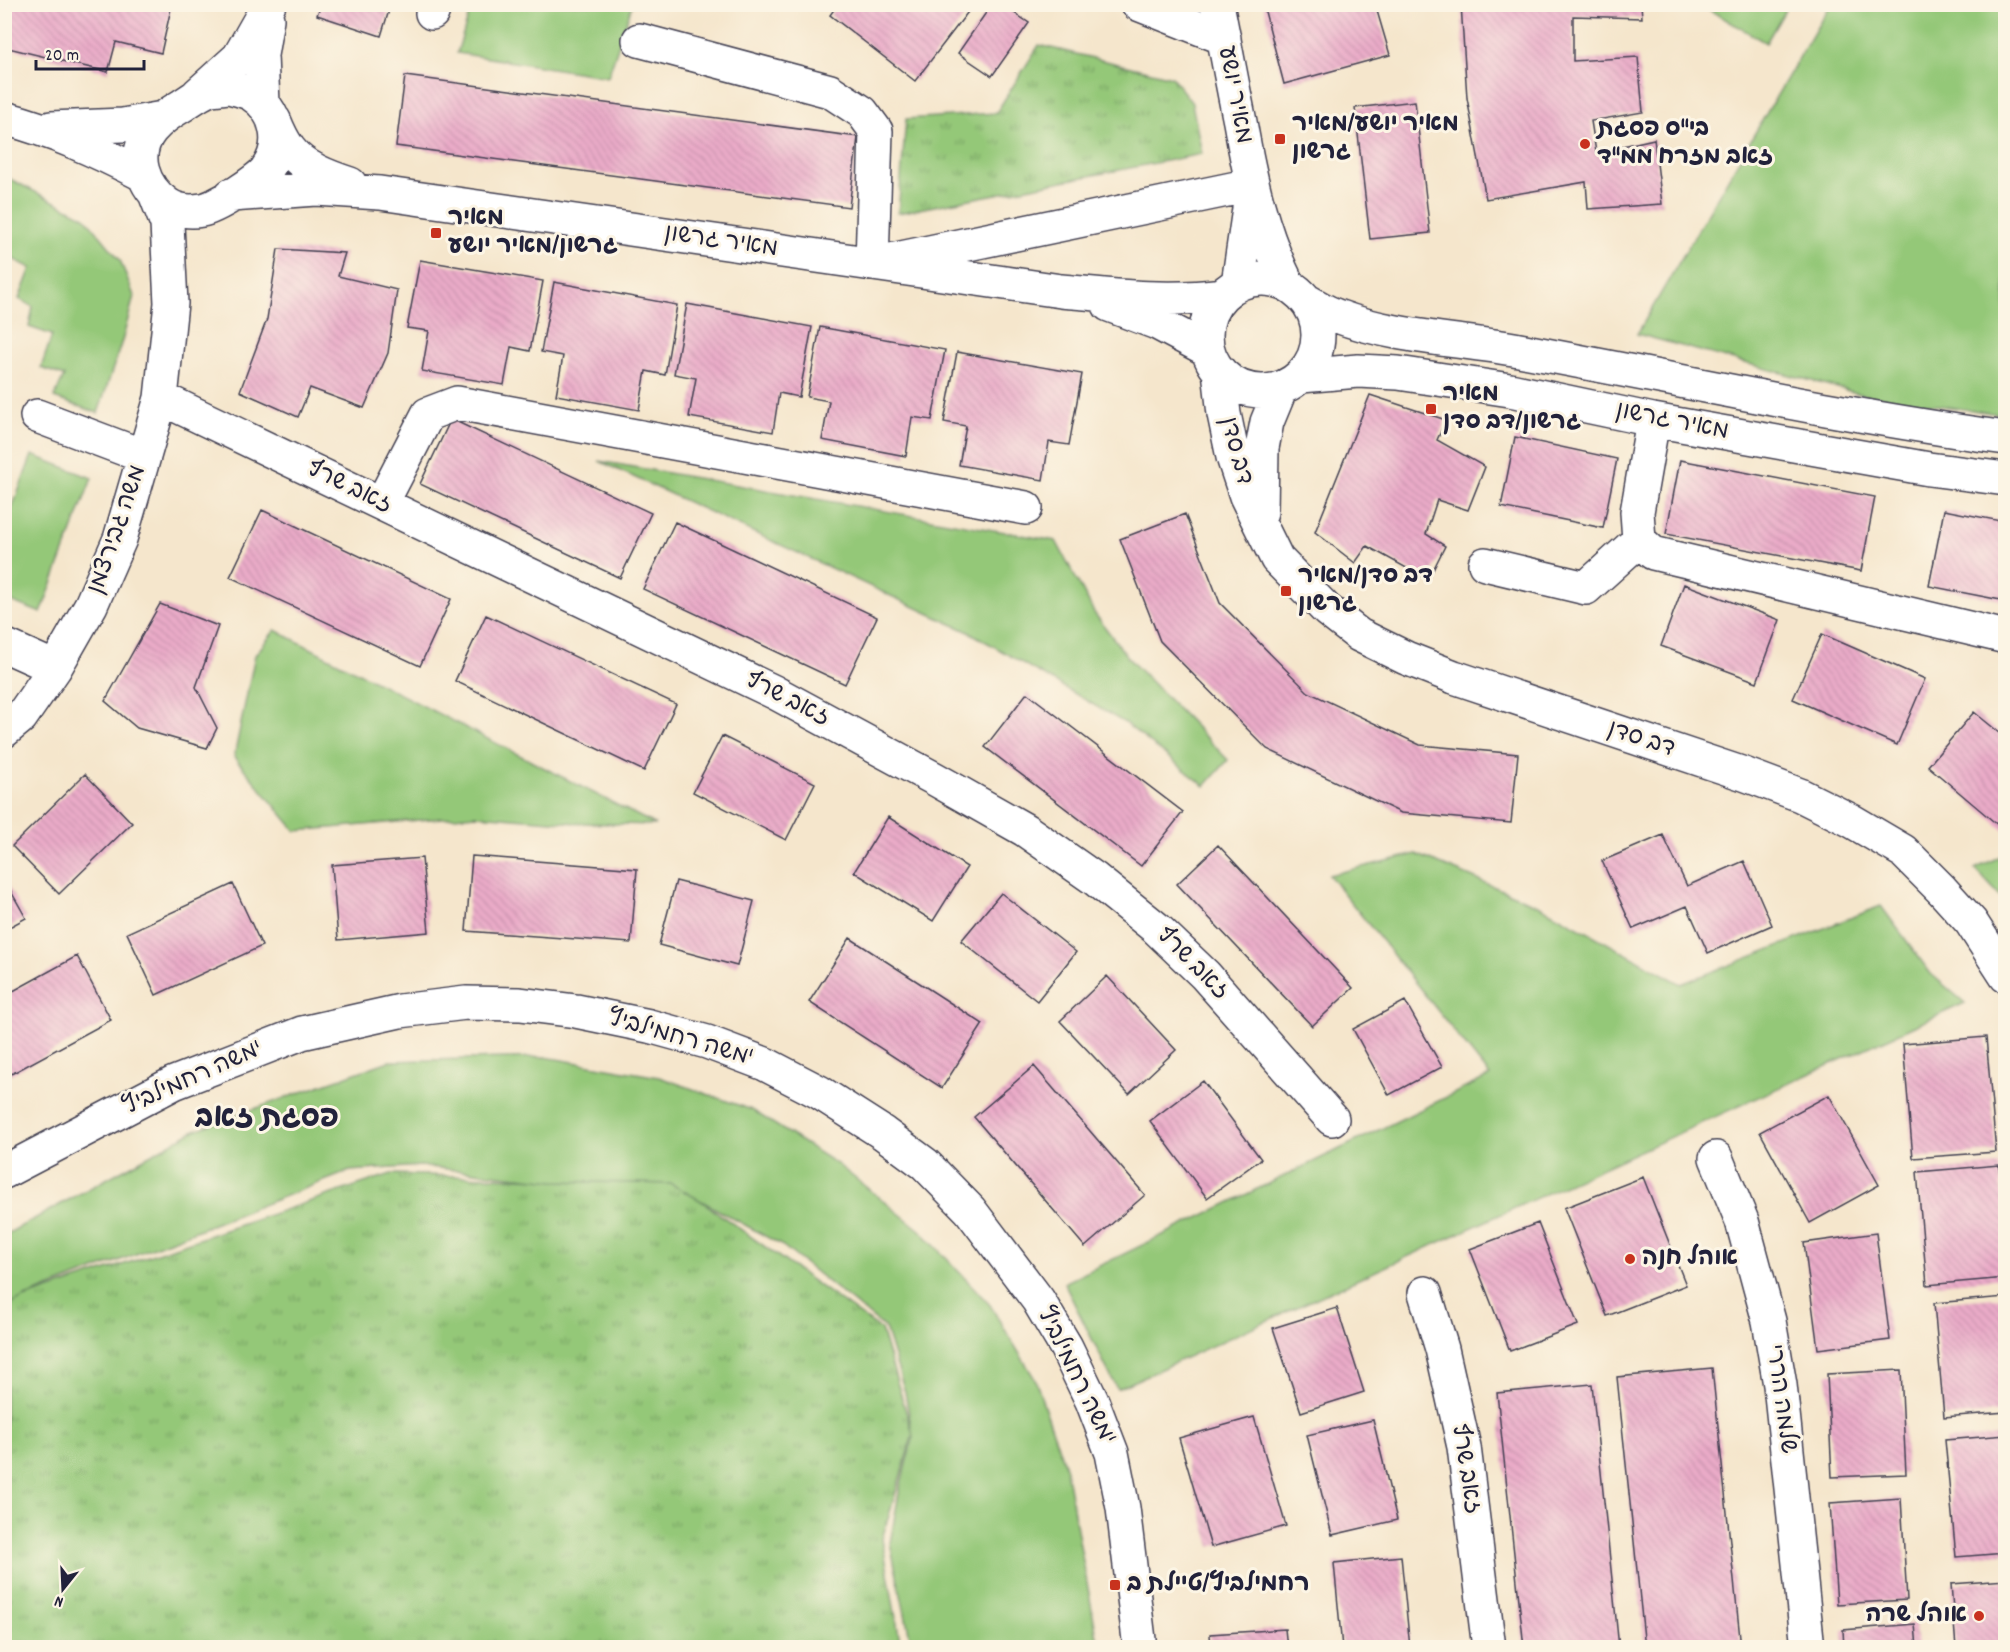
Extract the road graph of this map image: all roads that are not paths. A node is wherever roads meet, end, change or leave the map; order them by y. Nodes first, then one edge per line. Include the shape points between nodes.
1 (269, 4) edge
2 (1138, 4) edge
3 (1217, 4) edge
4 (1224, 38) junction
5 (639, 40) dead end
6 (195, 97) junction
7 (268, 112) junction
8 (5, 118) edge
9 (162, 118) junction
10 (42, 128) junction
11 (1251, 185) junction
12 (150, 186) junction
13 (381, 193) junction
14 (218, 203) junction
15 (872, 264) junction
16 (1230, 289) junction
17 (1061, 291) junction
18 (1298, 293) junction
19 (171, 303) junction
20 (1214, 361) junction
21 (1291, 382) junction
22 (161, 398) junction
23 (37, 416) dead end
24 (1653, 420) junction
25 (2006, 438) edge
26 (144, 456) junction
27 (2006, 479) edge
28 (382, 504) junction
29 (1026, 508) dead end
30 (1261, 529) junction
31 (1639, 540) junction
32 (1485, 564) dead end
33 (2006, 637) edge
34 (4, 645) edge
35 (55, 668) junction
36 (4, 732) edge
37 (2006, 976) edge
38 (1332, 1119) dead end
39 (1716, 1158) dead end
40 (4, 1172) edge
41 (1425, 1293) dead end
42 (1140, 1647) edge
43 (1489, 1647) edge
44 (1808, 1647) edge

1 - 6 street via 238,57
1 - 7 street via 261,55
2 - 4 street
3 - 4 street, מאיר יושע
4 - 11 street, מאיר יושע
5 - 15 street via 830,91 862,112 876,131
6 - 7 street via 211,89 229,87 249,93
6 - 9 street
7 - 13 street, מאיר גרשון via 290,150 303,163 331,178
7 - 14 street via 277,137 275,154 267,170
8 - 10 street
9 - 10 street via 123,125
9 - 12 street via 142,147 141,165
10 - 12 street via 104,154
11 - 15 street
11 - 16 street, מאיר יושע via 1245,245
11 - 18 street, מאיר יושע via 1275,259
12 - 14 street via 171,207 186,211
12 - 19 street, משה גבירצמן via 167,224
13 - 14 street, מאיר גרשון via 316,189
13 - 15 street, מאיר גרשון
14 - 19 street, משה גבירצמן via 186,250
15 - 17 street, מאיר גרשון
16 - 17 street, מאיר גרשון via 1188,299
16 - 18 street via 1255,279 1272,279
16 - 20 street via 1213,307 1208,321 1206,336
17 - 20 street, מאיר גרשון via 1157,324
18 - 21 street via 1317,324 1317,348 1311,363
18 - 25 street, מאיר גרשון via 1335,316 1401,333 1517,350 1842,412
19 - 22 street, משה גבירצמן
20 - 21 street via 1229,380 1248,389 1268,391
20 - 30 street, דב סדן via 1233,457
21 - 24 street, מאיר גרשון via 1358,371 1398,373 1510,390
21 - 30 street, דב סדן via 1267,422 1260,480
22 - 26 street, משה גבירצמן
22 - 28 street, זאב שרף
23 - 26 street
24 - 27 street, מאיר גרשון
24 - 31 street via 1637,512
26 - 35 street, משה גבירצמן via 120,539 92,605
28 - 29 street via 428,414 457,403
28 - 38 street, זאב שרף via 774,692 1025,830 1156,927 1213,984
30 - 37 street, דב סדן via 1277,559 1327,610 1368,640 1454,677 1800,795 1903,851 1971,922
31 - 32 street via 1587,588
31 - 33 street via 1653,553
34 - 35 street
35 - 36 street, משה גבירצמן via 21,717
39 - 44 street, שלמה הררי via 1742,1221 1769,1321 1780,1385
40 - 42 street, משה רחמילביץ' via 174,1083 302,1033 400,1011 466,1003 576,1011 707,1041 765,1064 819,1092 925,1164 970,1210 1038,1300 1092,1401 1112,1453 1123,1508
41 - 43 street, זאב שרף via 1464,1447

